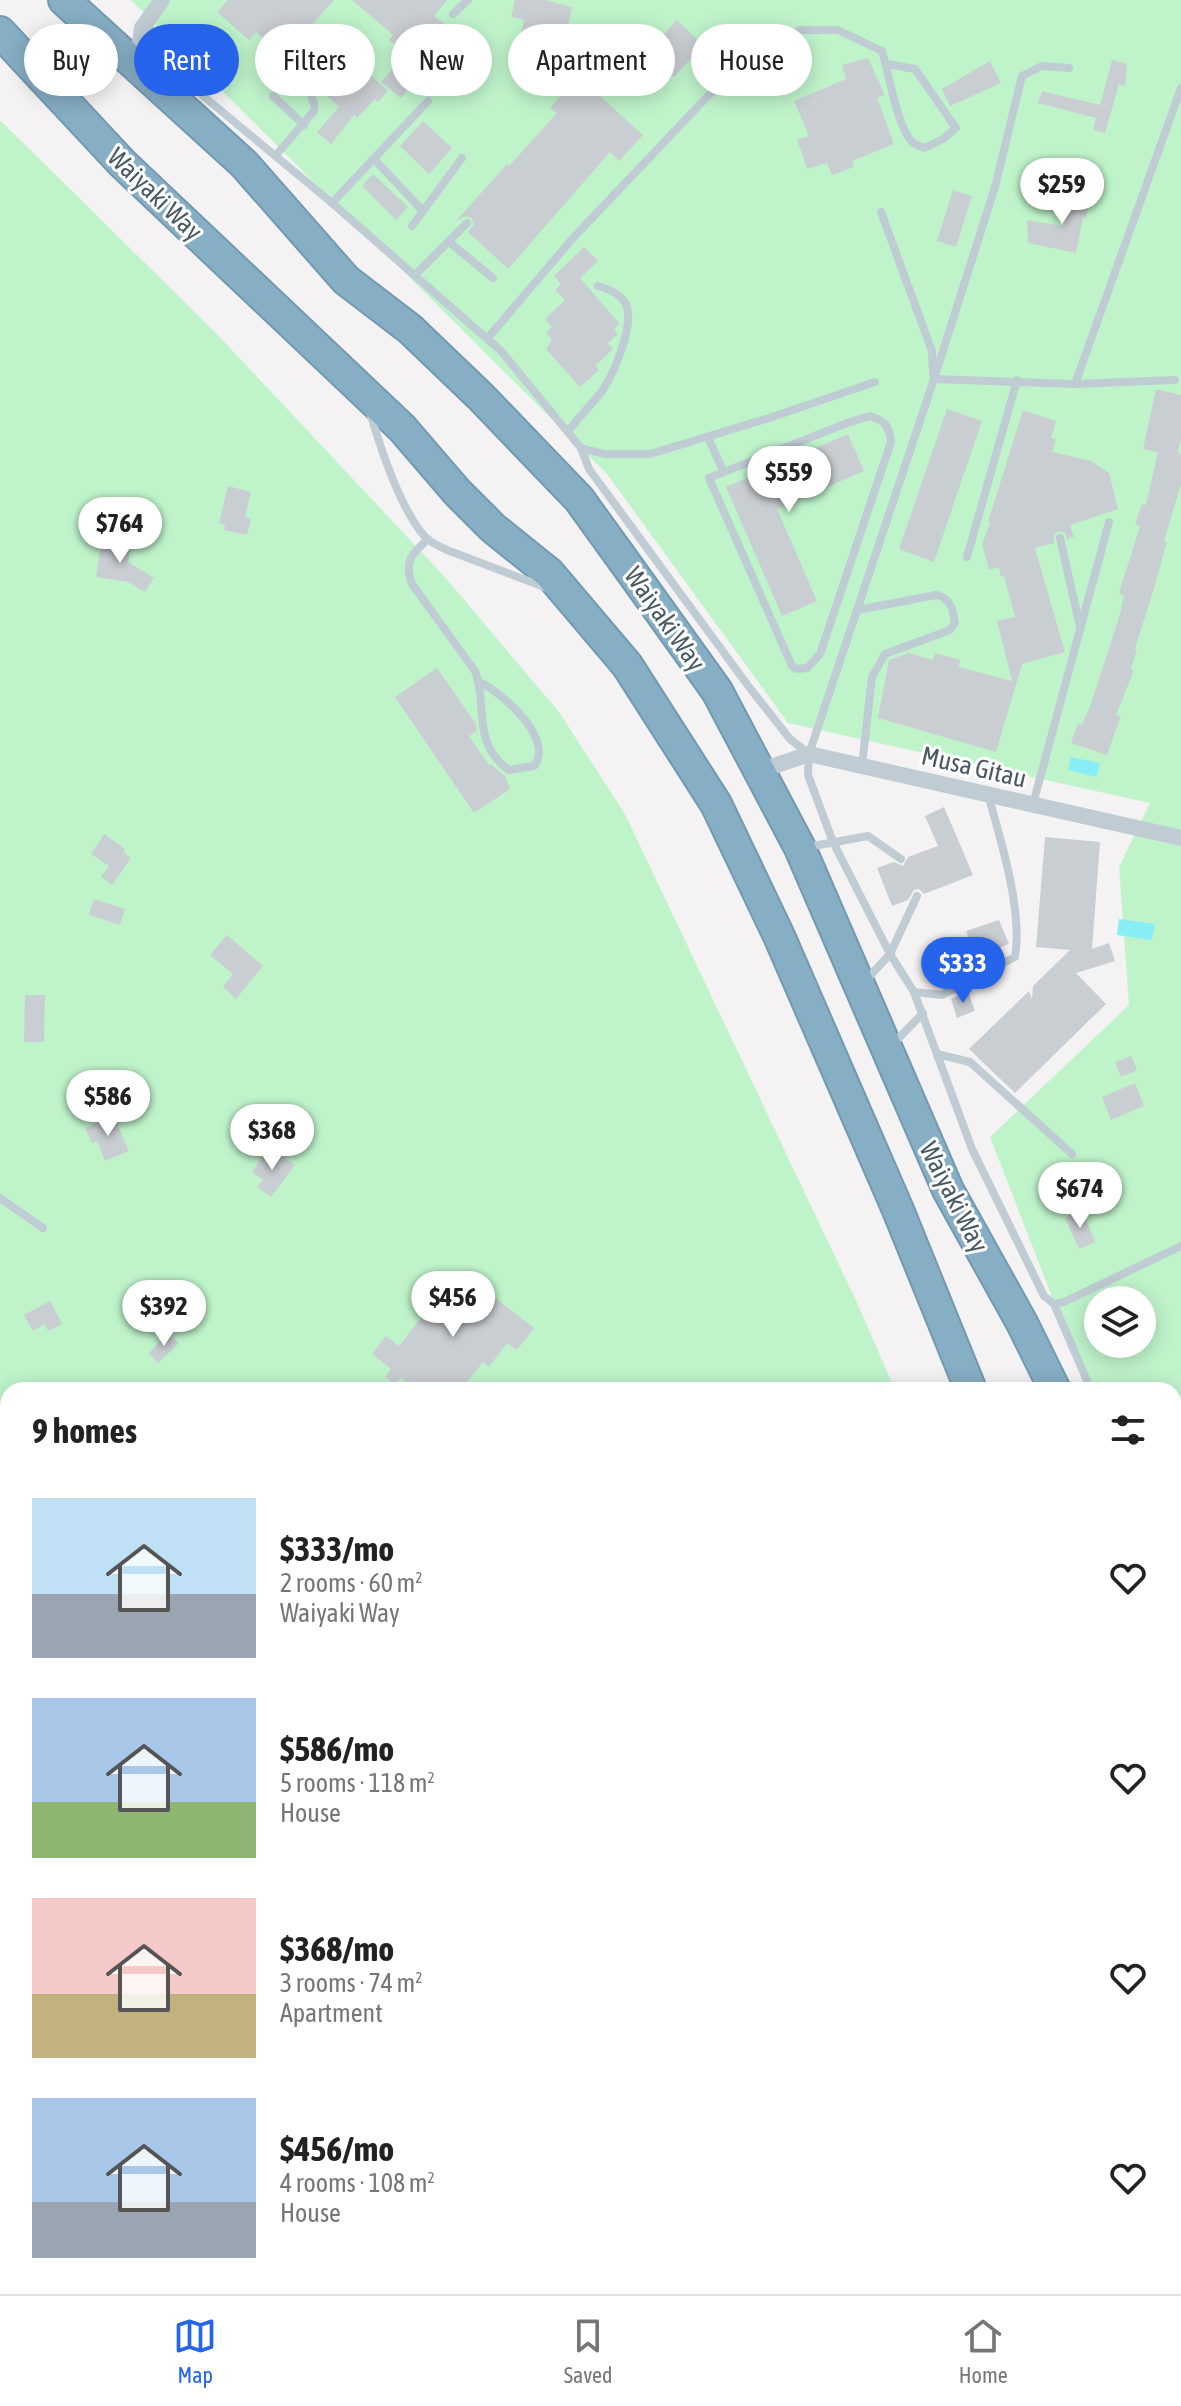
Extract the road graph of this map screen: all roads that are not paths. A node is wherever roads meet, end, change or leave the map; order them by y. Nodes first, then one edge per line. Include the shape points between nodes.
1 (64, 0) edge
2 (162, 0) edge
3 (468, 0) edge
4 (453, 14) dead end
5 (91, 24) edge
6 (145, 24) edge
7 (0, 32) edge
8 (118, 49) edge
9 (886, 64) junction
10 (134, 65) edge
11 (1069, 68) dead end
12 (1181, 88) edge
13 (168, 96) edge
14 (203, 96) edge
15 (273, 96) dead end
16 (311, 96) edge
17 (428, 101) dead end
18 (304, 125) junction
19 (276, 155) junction
20 (462, 158) dead end
21 (374, 159) junction
22 (332, 203) junction
23 (423, 211) junction
24 (881, 212) dead end
25 (467, 223) dead end
26 (412, 226) dead end
27 (449, 242) junction
28 (415, 275) junction
29 (493, 278) dead end
30 (598, 286) dead end
31 (487, 339) junction
32 (934, 379) junction
33 (1017, 380) junction
34 (1175, 380) dead end
35 (875, 382) dead end
36 (1075, 384) junction
37 (364, 392) junction
38 (569, 430) junction
39 (708, 437) junction
40 (581, 448) junction
41 (723, 471) junction
42 (1109, 522) dead end
43 (1060, 538) dead end
44 (428, 539) junction
45 (967, 557) dead end
46 (568, 595) junction
47 (857, 610) junction
48 (1081, 631) junction
49 (479, 682) junction
50 (809, 754) junction
51 (862, 767) junction
52 (759, 771) junction
53 (988, 795) junction
54 (1033, 805) junction
55 (1181, 838) edge
56 (833, 842) junction
57 (800, 848) junction
58 (901, 859) dead end
59 (917, 896) dead end
60 (890, 954) junction
61 (859, 987) junction
62 (914, 992) junction
63 (923, 1013) junction
64 (887, 1051) junction
65 (937, 1054) junction
66 (1072, 1154) dead end
67 (0, 1198) edge
68 (43, 1228) dead end
69 (1181, 1246) edge
70 (1054, 1304) junction
71 (968, 1382) edge
72 (1051, 1382) edge
73 (1088, 1382) edge

1 - 5 highway, Waiyaki Way
2 - 6 street
3 - 4 lane
7 - 37 highway, Waiyaki Way via 122,163
8 - 10 highway, Waiyaki Way
9 - 9 lane via 898,115 912,142 924,148 956,128 915,69
9 - 31 lane via 882,51 838,30 801,30 758,48 573,238
11 - 32 lane via 1042,66 1022,76 995,187
12 - 36 lane
13 - 52 highway, Waiyaki Way via 244,164 346,280 410,329 579,499 717,691
14 - 19 lane
15 - 18 lane
16 - 18 lane via 315,106
17 - 21 lane
18 - 19 lane
19 - 22 lane
20 - 23 lane
21 - 22 lane
21 - 23 lane
22 - 28 lane
23 - 26 lane
24 - 32 lane via 932,351
25 - 27 lane
27 - 28 lane
27 - 29 lane
28 - 31 lane
30 - 38 lane via 611,289 626,305 628,326 603,389
31 - 38 lane
32 - 33 lane
32 - 47 lane
33 - 36 lane
33 - 45 lane
34 - 36 lane
35 - 39 lane
37 - 44 lane via 380,449
37 - 46 highway, Waiyaki Way via 493,528
38 - 40 lane
39 - 40 lane via 650,454
39 - 41 lane
40 - 50 lane via 589,469 749,687 790,739
41 - 41 lane via 709,478 792,666 807,668 820,654 891,442 889,429 870,416
42 - 48 lane
43 - 48 lane
44 - 46 lane
44 - 49 lane via 409,562 412,584
46 - 71 highway, Waiyaki Way via 627,665 716,804 892,1195
47 - 50 lane
47 - 51 lane via 936,595 950,603 955,623 950,630 885,654 872,677
48 - 54 lane
49 - 49 lane via 481,720 497,762 509,770 534,766 539,747 526,721
50 - 51 street, Musa Gitau
50 - 52 street
50 - 56 lane via 808,774
51 - 53 street, Musa Gitau
52 - 57 highway, Waiyaki Way
53 - 54 street, Musa Gitau
53 - 62 lane via 1019,935 1015,957 942,995
54 - 55 street, Musa Gitau
56 - 57 lane
56 - 58 lane via 868,836
56 - 60 lane
57 - 61 highway, Waiyaki Way
59 - 60 lane
60 - 61 lane
60 - 62 lane
61 - 64 highway, Waiyaki Way
62 - 63 lane
63 - 64 lane
63 - 65 lane
64 - 72 highway, Waiyaki Way via 948,1190
65 - 66 lane via 970,1062
65 - 70 lane via 972,1149 1044,1296
67 - 68 lane
69 - 70 lane
70 - 73 lane

